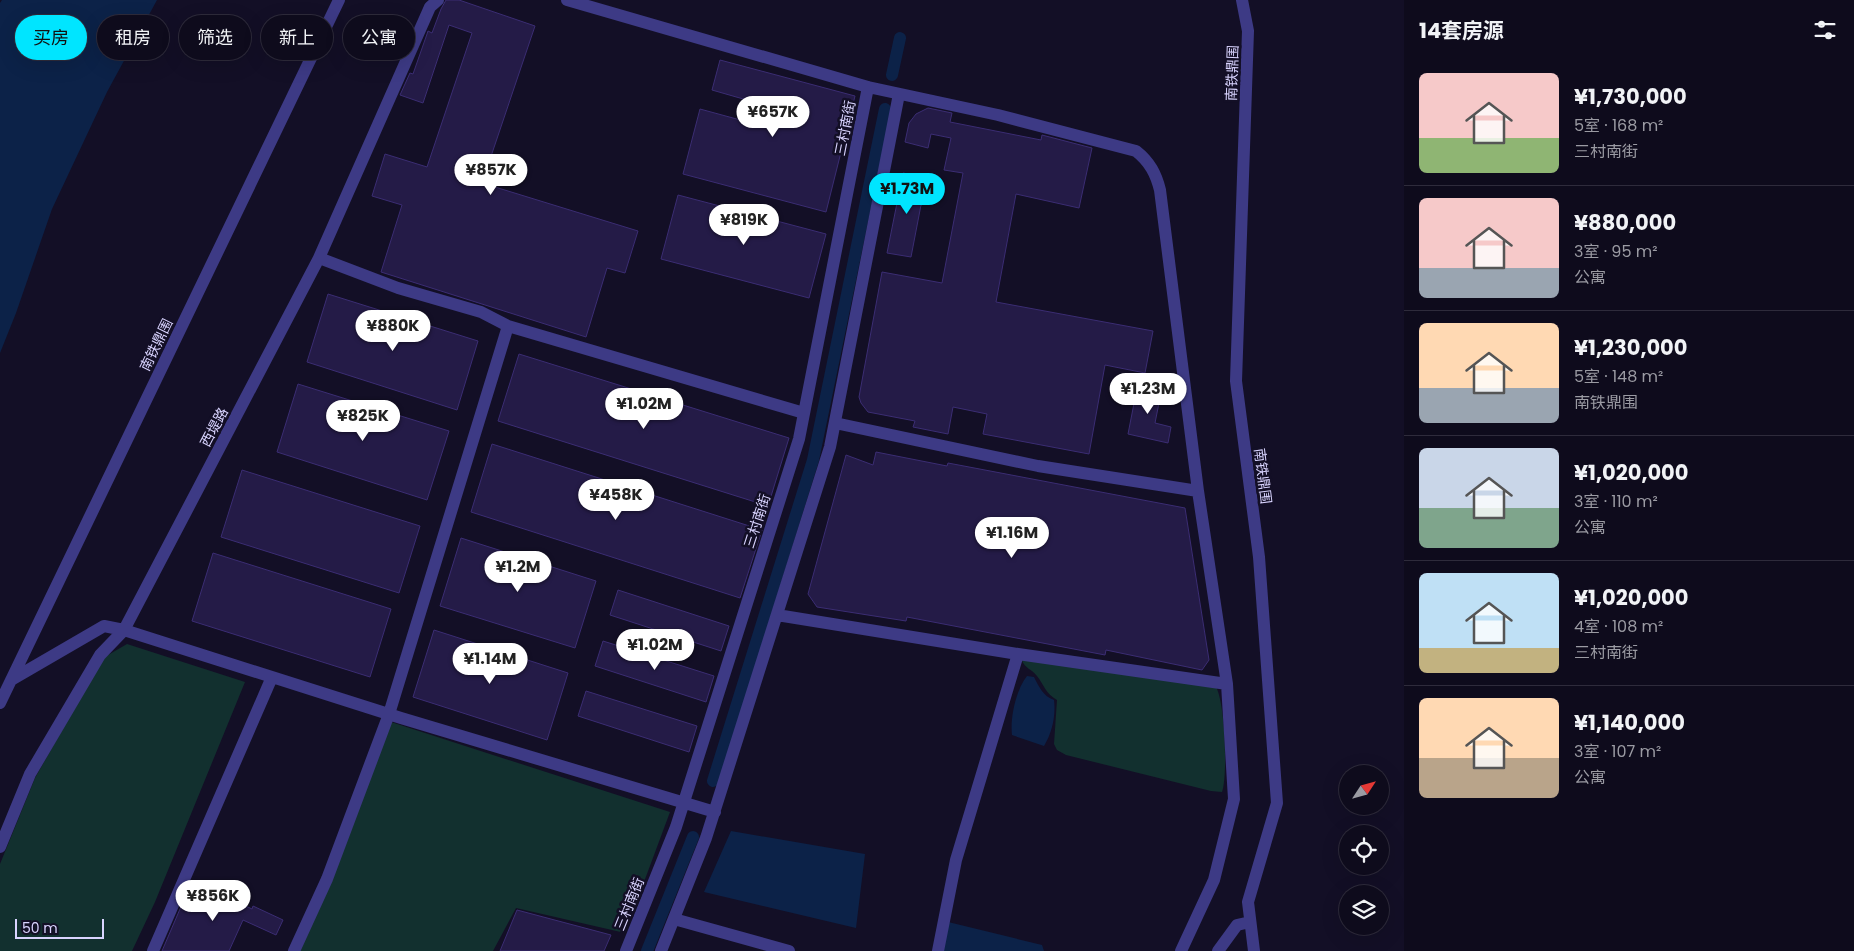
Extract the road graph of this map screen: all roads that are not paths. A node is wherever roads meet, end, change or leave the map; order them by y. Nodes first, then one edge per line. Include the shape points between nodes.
1 (339, 0) edge
2 (567, 0) edge
3 (1242, 0) edge
4 (434, 4) edge
5 (868, 87) junction
6 (899, 94) junction
7 (320, 258) junction
8 (508, 326) junction
9 (804, 413) junction
10 (835, 423) junction
11 (1198, 491) junction
12 (777, 615) junction
13 (124, 630) junction
14 (1018, 654) junction
15 (272, 677) junction
16 (11, 680) junction
17 (1227, 684) junction
18 (0, 703) edge
19 (389, 714) junction
20 (684, 802) junction
21 (715, 812) junction
22 (0, 847) edge
23 (674, 919) junction
24 (1250, 922) junction
25 (153, 951) edge
26 (294, 951) edge
27 (626, 951) edge
28 (661, 951) edge
29 (789, 951) edge
30 (938, 951) edge
31 (1181, 951) edge
32 (1218, 951) edge
33 (1254, 951) edge

1 - 16 street, 南铁鼎围
2 - 5 street
3 - 24 street, 南铁鼎围 via 1248,31 1236,381 1259,557 1277,803 1248,902
4 - 7 street, 西堤路
5 - 6 street
5 - 9 street, 三村南街
6 - 10 street
6 - 11 street via 998,115 1136,152 1143,157 1155,174 1160,190
7 - 8 street via 398,288 481,312
7 - 13 street, 西堤路
8 - 9 street
8 - 19 street
9 - 20 street, 三村南街 via 799,439
10 - 11 street via 1038,466
10 - 12 street
11 - 17 street
12 - 14 street
12 - 21 street
13 - 15 street
13 - 16 street via 104,626
13 - 22 street, 西堤路 via 100,655 30,774
14 - 17 street
14 - 30 street via 956,860
15 - 19 street
15 - 25 street
16 - 18 street, 南铁鼎围
17 - 31 street via 1234,799 1214,880
19 - 20 street
19 - 26 street via 327,879
20 - 21 street
20 - 27 street, 三村南街
21 - 23 street
23 - 28 street
23 - 29 street
24 - 32 street via 1237,926
24 - 33 street, 南铁鼎围

